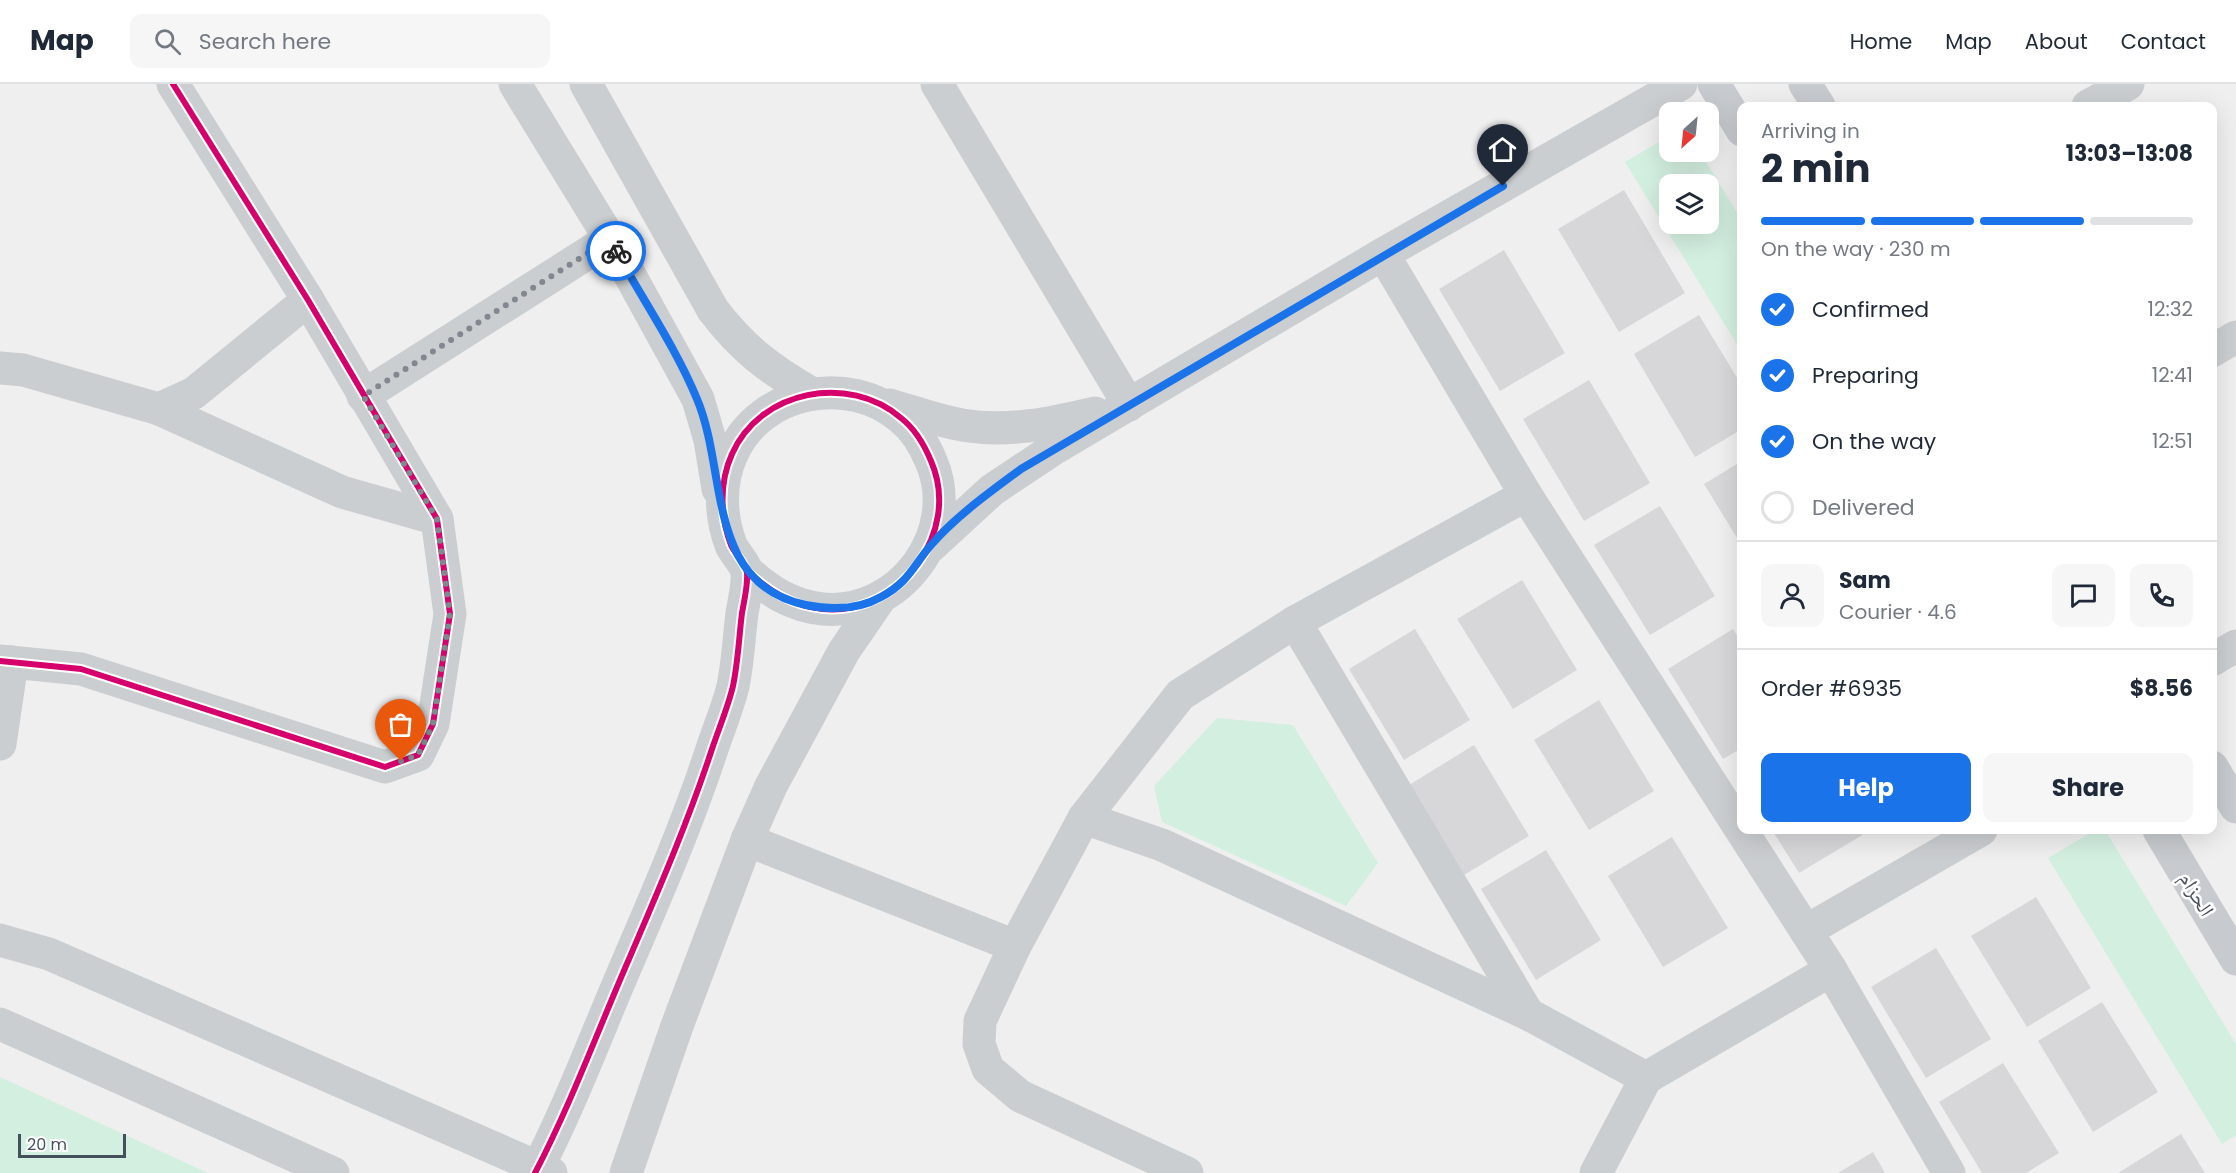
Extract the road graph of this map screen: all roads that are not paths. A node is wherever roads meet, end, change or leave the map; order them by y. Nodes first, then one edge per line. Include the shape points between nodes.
1 (173, 84) edge
2 (515, 84) edge
3 (586, 84) edge
4 (937, 84) edge
5 (1681, 84) edge
6 (1714, 84) edge
7 (1805, 84) edge
8 (2128, 84) edge
9 (1816, 102) edge
10 (2095, 102) edge
11 (1737, 122) edge
12 (610, 239) junction
13 (1383, 254) junction
14 (308, 300) junction
15 (2236, 337) edge
16 (2217, 348) edge
17 (0, 368) edge
18 (811, 393) junction
19 (363, 396) junction
20 (873, 400) junction
21 (1129, 405) junction
22 (159, 409) junction
23 (1527, 495) junction
24 (437, 519) junction
25 (723, 520) junction
26 (930, 546) junction
27 (747, 571) junction
28 (881, 597) junction
29 (1295, 622) junction
30 (2236, 646) edge
31 (2217, 657) edge
32 (6, 662) edge
33 (0, 744) edge
34 (2217, 775) edge
35 (2236, 807) edge
36 (1084, 818) junction
37 (1737, 823) edge
38 (1744, 834) edge
39 (1974, 834) edge
40 (2161, 834) edge
41 (747, 840) junction
42 (1806, 931) junction
43 (0, 940) edge
44 (1015, 946) junction
45 (2236, 959) edge
46 (1831, 970) junction
47 (1528, 1014) junction
48 (0, 1024) edge
49 (1646, 1078) junction
50 (542, 1171) edge
51 (333, 1173) edge
52 (626, 1173) edge
53 (1187, 1173) edge
54 (1596, 1173) edge
55 (1949, 1173) edge

1 - 14 street
2 - 12 street
3 - 18 street via 713,310 736,340 774,372
4 - 21 street
5 - 13 street
6 - 11 main road
7 - 9 main road
8 - 10 street
12 - 19 street
12 - 25 street via 698,399 710,440
13 - 21 street
13 - 23 street
14 - 19 street
14 - 22 street via 194,393
15 - 16 street
17 - 22 street via 23,370
18 - 20 street via 843,392
18 - 25 street via 779,405 751,425 732,453 722,486
19 - 24 street
20 - 21 street via 963,425 1001,427 1040,426
20 - 26 street via 901,417 922,441 937,474 940,510
21 - 26 street via 1021,469
22 - 24 street via 342,492
23 - 29 street
23 - 37 street
24 - 32 street via 450,614 433,724 418,755 385,767 81,669
25 - 27 street via 732,547
26 - 28 street via 910,576
27 - 28 street via 768,589 794,603 824,609 853,607
27 - 50 street via 733,687 687,824
28 - 41 street via 844,651 808,715
29 - 36 street via 1180,695
29 - 47 street
30 - 31 street
32 - 33 street
34 - 35 main road
36 - 44 street
36 - 47 street via 1162,845
38 - 42 street
39 - 42 street
40 - 45 main road, الحزام
41 - 44 street
41 - 52 street
42 - 46 street
43 - 50 street via 49,954
44 - 53 street via 980,1021 979,1044 988,1069 1020,1096
46 - 49 street
46 - 55 street
47 - 49 street
48 - 51 street
49 - 54 street

